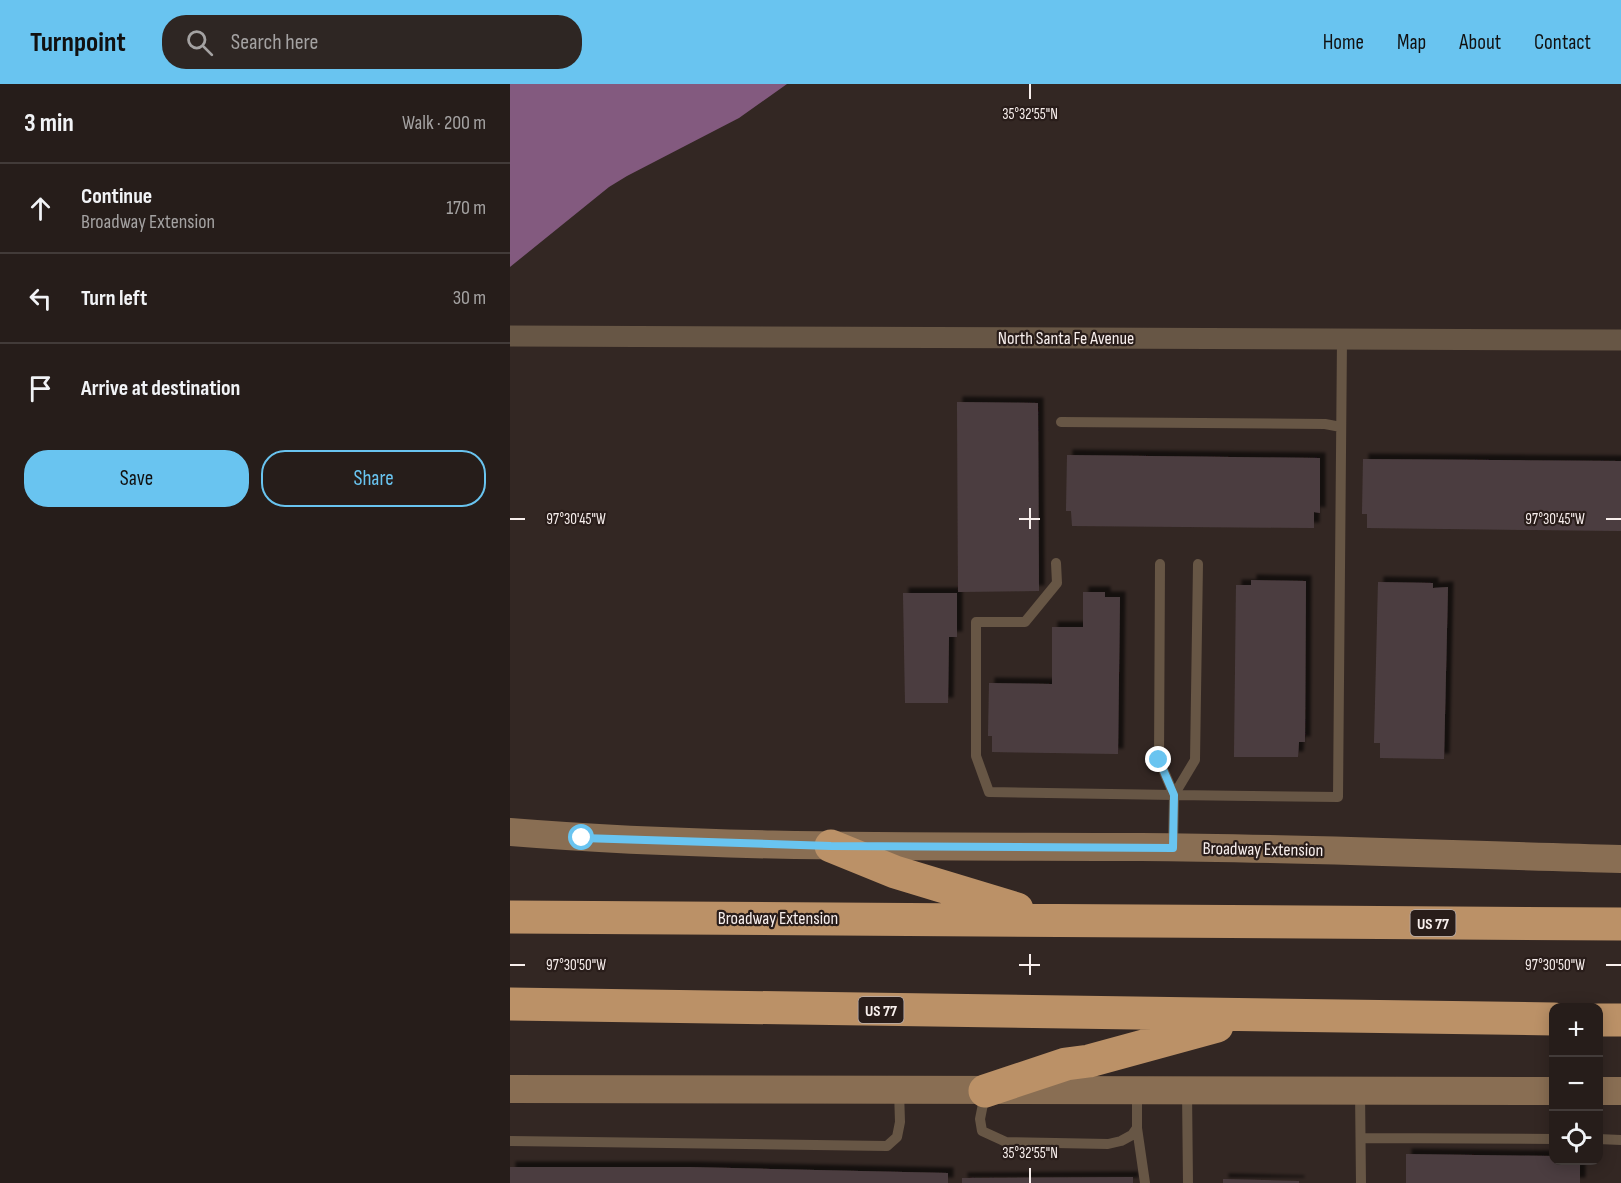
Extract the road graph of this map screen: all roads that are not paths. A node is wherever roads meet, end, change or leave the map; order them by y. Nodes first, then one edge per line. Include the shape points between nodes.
1 (510, 336) edge
2 (1342, 339) junction
3 (1621, 340) edge
4 (1060, 422) dead end
5 (1341, 427) junction
6 (1056, 563) dead end
7 (1160, 564) dead end
8 (1198, 564) dead end
9 (1174, 795) junction
10 (510, 832) edge
11 (831, 846) junction
12 (1173, 848) junction
13 (1621, 859) edge
14 (510, 917) edge
15 (1050, 919) junction
16 (1621, 924) edge
17 (510, 1004) edge
18 (1253, 1016) junction
19 (1549, 1019) edge
20 (1603, 1020) edge
21 (1621, 1020) edge
22 (510, 1089) edge
23 (899, 1090) junction
24 (986, 1091) junction
25 (1137, 1091) junction
26 (1187, 1091) junction
27 (1360, 1091) junction
28 (1549, 1091) edge
29 (1603, 1091) edge
30 (1621, 1091) edge
31 (1137, 1128) junction
32 (1361, 1138) junction
33 (1549, 1139) edge
34 (1603, 1139) edge
35 (1621, 1140) edge
36 (510, 1141) edge
37 (1145, 1183) edge
38 (1188, 1183) edge
39 (1361, 1183) edge

1 - 2 street, North Santa Fe Avenue
2 - 3 street, North Santa Fe Avenue
2 - 5 lane
4 - 5 lane
5 - 9 lane via 1338,797
6 - 9 lane via 1057,583 1025,622 976,622 976,756 989,792
7 - 9 lane via 1159,760
8 - 9 lane via 1194,760
9 - 12 lane
10 - 11 main road, Broadway Extension
11 - 12 main road, Broadway Extension
11 - 15 highway via 895,872
12 - 13 main road, Broadway Extension
14 - 15 highway, Broadway Extension / US 77
15 - 16 highway, Broadway Extension / US 77
17 - 18 highway, US 77
18 - 19 highway, US 77
18 - 24 highway via 1066,1064
20 - 21 highway
22 - 23 main road
23 - 24 main road
23 - 36 lane via 897,1137 887,1146
24 - 25 main road
24 - 31 lane via 980,1119 982,1131 1005,1142 1108,1144 1132,1135
25 - 26 main road
25 - 31 lane
26 - 27 main road
26 - 38 lane
27 - 28 main road
27 - 32 lane
29 - 30 main road
31 - 37 lane
32 - 33 lane
32 - 39 lane
34 - 35 lane

